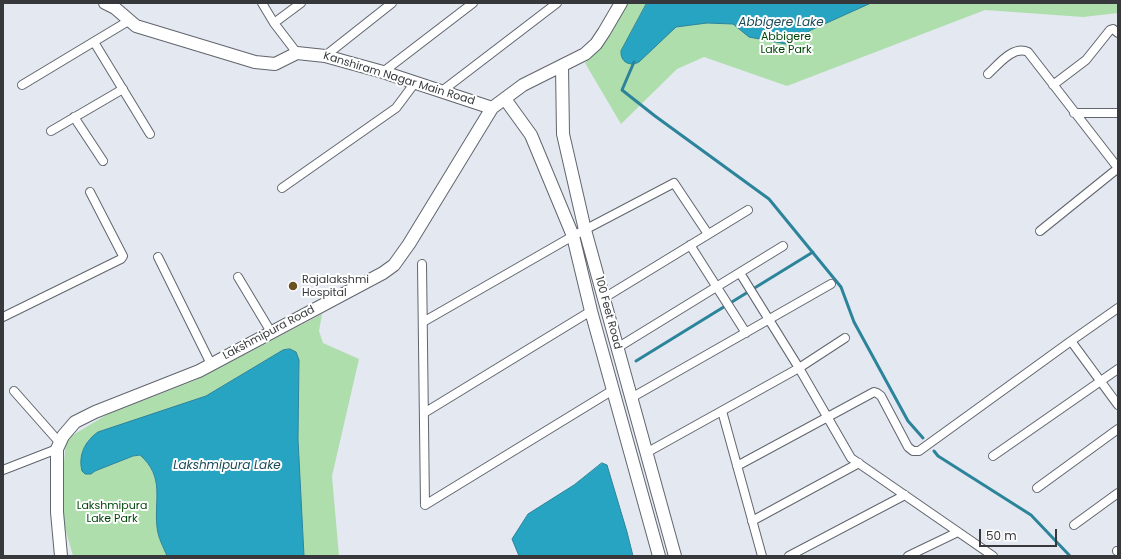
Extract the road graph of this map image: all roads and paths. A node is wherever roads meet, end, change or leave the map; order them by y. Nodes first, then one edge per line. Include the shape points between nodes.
1 (104, 3) edge
2 (262, 3) edge
3 (301, 3) edge
4 (392, 3) edge
5 (473, 3) edge
6 (557, 3) edge
7 (621, 3) edge
8 (130, 20) junction
9 (274, 23) junction
10 (1118, 33) edge
11 (94, 42) junction
12 (297, 53) junction
13 (325, 56) junction
14 (562, 66) junction
15 (383, 72) junction
16 (988, 74) dead end
17 (414, 84) junction
18 (22, 85) dead end
19 (1053, 85) junction
20 (123, 89) junction
21 (442, 91) junction
22 (505, 99) junction
23 (492, 108) junction
24 (1074, 113) junction
25 (1118, 113) edge
26 (74, 117) junction
27 (51, 131) dead end
28 (150, 134) dead end
29 (103, 162) dead end
30 (1118, 169) edge
31 (282, 188) dead end
32 (90, 192) dead end
33 (748, 210) dead end
34 (585, 230) junction
35 (1040, 231) dead end
36 (708, 234) junction
37 (573, 236) junction
38 (690, 245) junction
39 (783, 246) dead end
40 (158, 256) dead end
41 (422, 264) dead end
42 (740, 273) junction
43 (238, 277) dead end
44 (831, 284) dead end
45 (716, 287) junction
46 (604, 298) junction
47 (1118, 308) edge
48 (591, 311) junction
49 (3, 317) edge
50 (769, 319) junction
51 (423, 322) junction
52 (271, 332) junction
53 (746, 333) junction
54 (846, 338) dead end
55 (1071, 341) junction
56 (617, 348) junction
57 (211, 364) junction
58 (799, 368) junction
59 (1118, 369) edge
60 (1101, 381) junction
61 (613, 390) junction
62 (14, 391) dead end
63 (631, 398) junction
64 (1118, 405) edge
65 (722, 411) junction
66 (424, 413) junction
67 (827, 417) junction
68 (1118, 429) edge
69 (59, 446) junction
70 (646, 453) junction
71 (993, 456) dead end
72 (859, 463) junction
73 (737, 466) junction
74 (3, 470) edge
75 (1037, 488) dead end
76 (1118, 493) edge
77 (905, 495) junction
78 (752, 520) junction
79 (1074, 525) dead end
80 (958, 532) junction
81 (61, 556) edge
82 (659, 556) edge
83 (675, 556) edge
84 (762, 556) edge
85 (789, 556) edge
86 (908, 556) edge
87 (994, 556) edge

1 - 8 street
2 - 9 street
3 - 9 street
4 - 13 street
5 - 15 street
6 - 21 street
7 - 14 street, Lakshmipura Road via 596,44 585,54
8 - 11 street
8 - 12 street via 136,26 255,62 274,64
9 - 12 street
10 - 19 street via 1110,30 1086,60
11 - 18 street
11 - 20 street
12 - 13 street, Kanshiram Nagar Main Road
13 - 15 street, Kanshiram Nagar Main Road
14 - 22 street, Lakshmipura Road via 523,85
14 - 34 street, 100 Feet Road via 563,134
15 - 17 street, Kanshiram Nagar Main Road
16 - 19 street via 1013,52 1019,50 1028,52
17 - 21 street, Kanshiram Nagar Main Road
17 - 31 street via 396,108
19 - 24 street
20 - 26 street
20 - 28 street
21 - 23 street, Kanshiram Nagar Main Road
22 - 23 street, Lakshmipura Road
22 - 37 street, 100 Feet Road via 531,135
23 - 52 street, Lakshmipura Road via 394,265
24 - 25 street
24 - 30 street
26 - 27 street
26 - 29 street
30 - 35 street
32 - 49 street via 122,252 121,259
33 - 36 street
34 - 36 street via 674,183
34 - 37 street
34 - 46 street, 100 Feet Road
36 - 38 street
37 - 48 street, 100 Feet Road
37 - 51 street
38 - 45 street
38 - 46 street
39 - 42 street
40 - 57 street
41 - 51 street
42 - 45 street
42 - 50 street
43 - 52 street
44 - 50 street
45 - 53 street
45 - 56 street
46 - 56 street, 100 Feet Road
47 - 55 street
48 - 61 street, 100 Feet Road
48 - 66 street
50 - 53 street
50 - 58 street
51 - 66 street
52 - 57 street, Lakshmipura Road
53 - 63 street
54 - 58 street
55 - 60 street
55 - 67 street via 919,451 913,451 908,447 877,392
56 - 63 street, 100 Feet Road
57 - 69 street, Lakshmipura Road via 75,422 63,436
58 - 65 street
58 - 67 street
59 - 60 street
60 - 64 street
60 - 71 street
61 - 66 street via 425,505
61 - 82 street, 100 Feet Road
62 - 69 street
63 - 70 street, 100 Feet Road
65 - 70 street
65 - 73 street
67 - 72 street via 851,458
67 - 73 street
68 - 75 street
69 - 74 street
69 - 81 street via 56,512
70 - 83 street, 100 Feet Road
72 - 77 street
72 - 78 street
73 - 78 street
76 - 79 street
77 - 80 street
77 - 85 street
78 - 84 street
80 - 86 street
80 - 87 street

